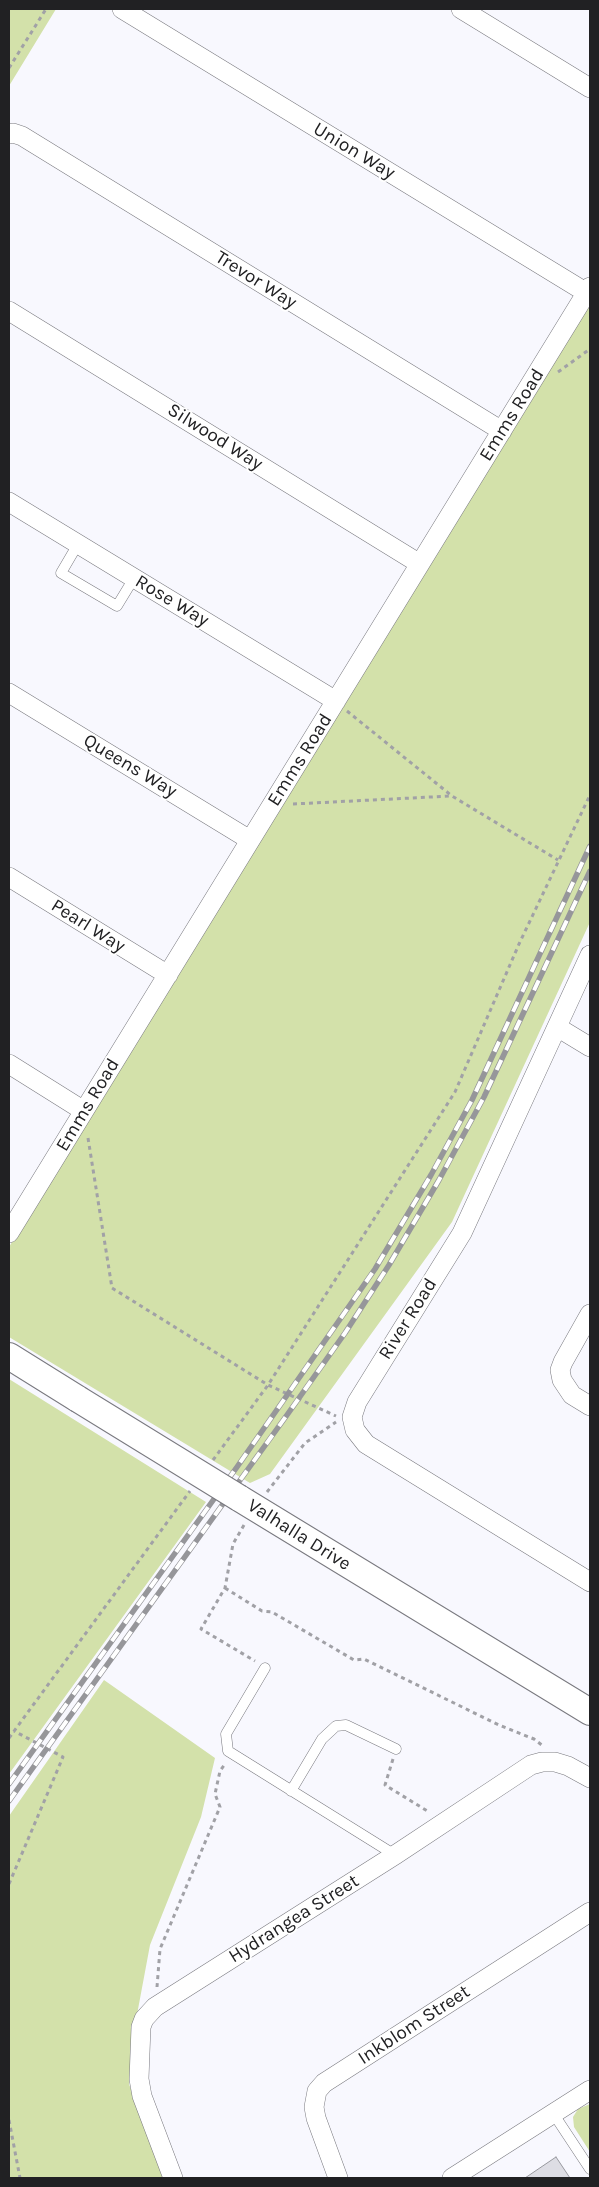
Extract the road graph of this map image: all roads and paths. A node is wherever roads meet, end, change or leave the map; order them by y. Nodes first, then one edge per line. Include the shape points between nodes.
1 (46, 9) edge
2 (122, 9) edge
3 (462, 9) edge
4 (9, 68) edge
5 (590, 88) edge
6 (9, 134) edge
7 (588, 290) edge
8 (9, 311) edge
9 (502, 431) junction
10 (9, 502) edge
11 (78, 544) junction
12 (420, 564) junction
13 (134, 578) junction
14 (9, 693) edge
15 (336, 701) junction
16 (590, 795) edge
17 (452, 796) junction
18 (272, 805) junction
19 (250, 840) junction
20 (558, 860) junction
21 (9, 877) edge
22 (590, 955) edge
23 (168, 975) junction
24 (557, 1027) junction
25 (590, 1047) edge
26 (9, 1064) edge
27 (84, 1111) junction
28 (9, 1233) edge
29 (590, 1314) edge
30 (9, 1356) edge
31 (268, 1386) junction
32 (590, 1406) edge
33 (209, 1466) dead end
34 (191, 1490) dead end
35 (249, 1506) junction
36 (590, 1582) edge
37 (225, 1588) junction
38 (265, 1668) joint
39 (590, 1712) edge
40 (14, 1731) junction
41 (9, 1738) edge
42 (396, 1749) joint
43 (232, 1755) junction
44 (555, 1762) junction
45 (590, 1778) edge
46 (291, 1791) junction
47 (440, 1825) junction
48 (395, 1855) junction
49 (9, 1884) edge
50 (590, 1912) edge
51 (155, 2007) junction
52 (590, 2090) edge
53 (554, 2113) junction
54 (9, 2120) edge
55 (590, 2169) edge
56 (20, 2178) edge
57 (173, 2178) edge
58 (338, 2178) edge
59 (452, 2178) edge

1 - 4 path
2 - 7 street, Union Way
3 - 5 street
6 - 9 street, Trevor Way via 22,136
7 - 9 street, Emms Road
8 - 12 street, Silwood Way
9 - 12 street, Emms Road
10 - 11 street, Rose Way
11 - 13 street, Rose Way
11 - 13 lane via 61,573 117,606
12 - 15 street, Emms Road
13 - 15 street, Rose Way
14 - 19 street, Queens Way
15 - 17 path
15 - 18 street, Emms Road
16 - 20 path
17 - 18 path
17 - 20 path
18 - 19 street, Emms Road
19 - 23 street, Emms Road
20 - 31 path via 455,1092
21 - 23 street, Pearl Way
22 - 24 street, River Road
23 - 27 street, Emms Road
24 - 25 street
24 - 36 street, River Road via 462,1233 357,1402 352,1417 355,1430 366,1444
26 - 27 street
27 - 28 street, Emms Road
27 - 31 path via 112,1288
29 - 32 street via 560,1370 562,1380 572,1395
30 - 35 main road, Valhalla Drive, bridge
31 - 33 path
31 - 35 path via 342,1418 305,1443
34 - 40 path
35 - 37 path via 233,1544
35 - 39 main road, Valhalla Drive
37 - 38 path via 202,1630
37 - 44 path via 354,1660 364,1659 534,1739 544,1746
38 - 43 lane via 226,1734 228,1751
40 - 41 path
40 - 49 path via 63,1757
42 - 46 lane via 346,1725 336,1726 319,1743
42 - 47 path via 385,1785 430,1812
43 - 46 lane
43 - 51 path via 220,1771 215,1794 220,1807 160,1949
44 - 45 street
44 - 47 street, Hydrangea Street via 531,1765
46 - 48 lane
47 - 48 street, Hydrangea Street
48 - 51 street, Hydrangea Street
50 - 58 street, Inkblom Street via 324,2083 317,2091 314,2107
51 - 57 street, Hydrangea Street via 142,2026 139,2079 142,2096
52 - 53 street
53 - 55 lane
53 - 59 street
54 - 56 path

